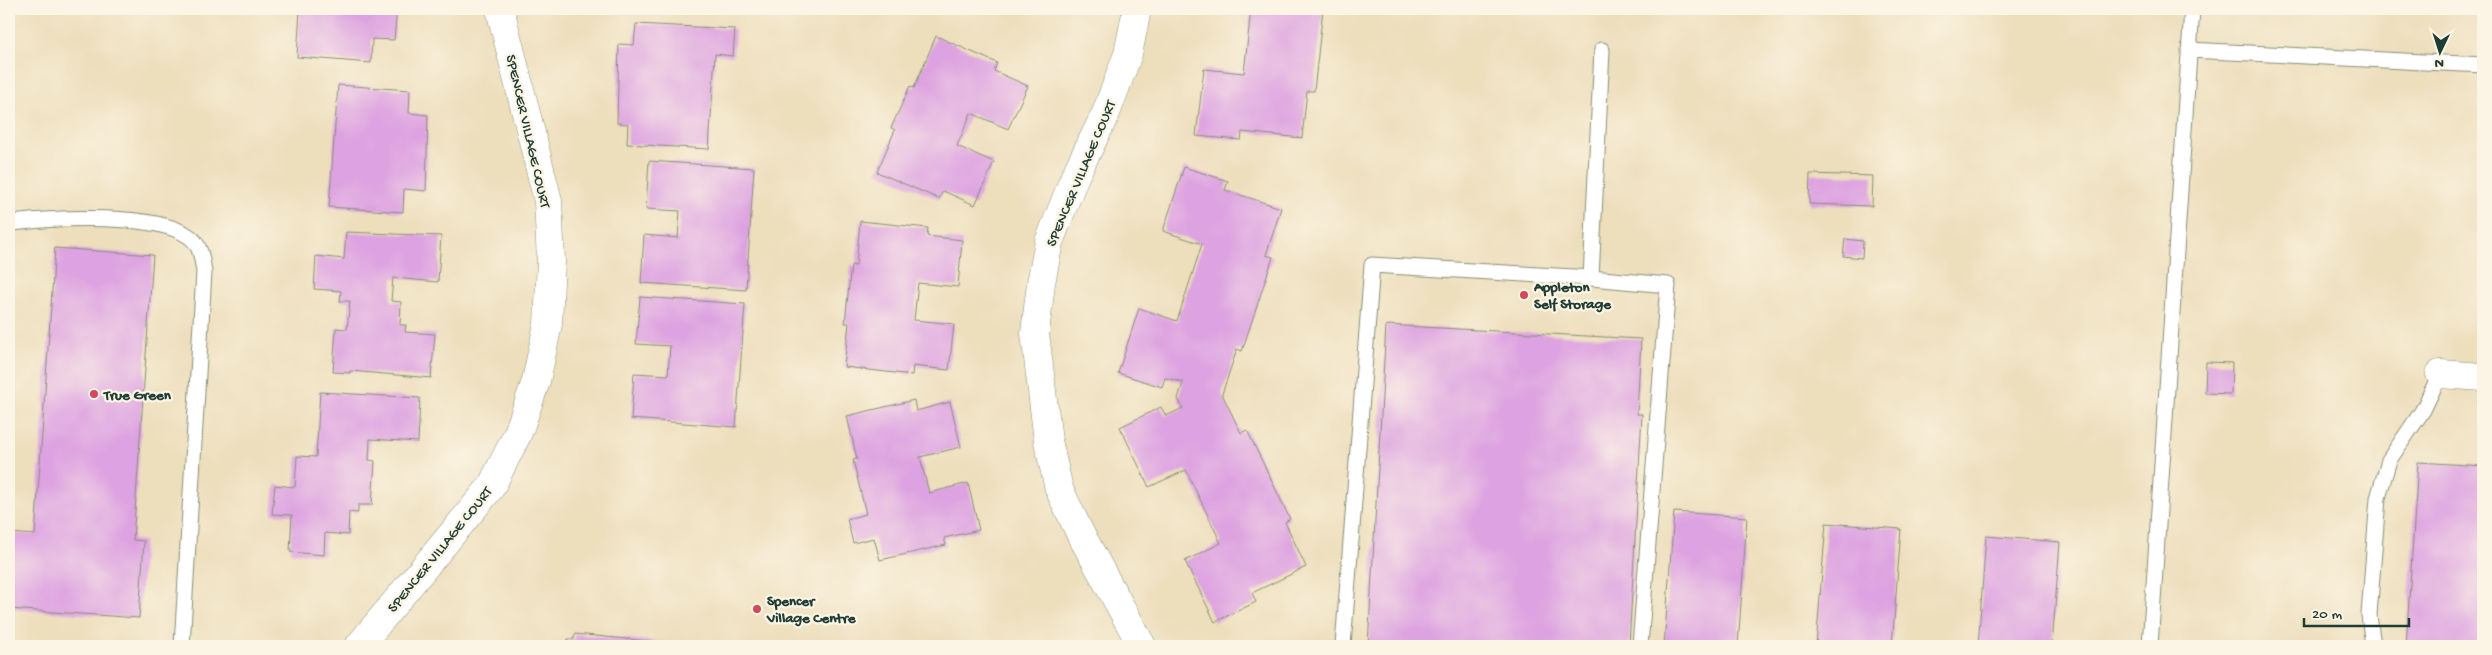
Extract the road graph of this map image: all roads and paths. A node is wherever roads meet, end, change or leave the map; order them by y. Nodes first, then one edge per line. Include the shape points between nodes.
1 (500, 9) edge
2 (1137, 9) edge
3 (2192, 9) edge
4 (1602, 50) dead end
5 (2189, 50) junction
6 (2483, 65) edge
7 (9, 226) edge
8 (1591, 278) junction
9 (2440, 374) joint
10 (2483, 377) edge
11 (182, 646) edge
12 (359, 646) edge
13 (1142, 646) edge
14 (1343, 646) edge
15 (1640, 646) edge
16 (2150, 646) edge
17 (2373, 646) edge

1 - 12 street, SPENCER VILLAGE COURT via 548,202 551,262 548,324 536,381 518,433 491,487
2 - 13 street, SPENCER VILLAGE COURT via 1128,54 1049,242 1035,333 1048,442 1059,489
3 - 5 lane
4 - 8 lane
5 - 6 lane
5 - 16 lane
7 - 11 lane via 50,218 149,222 175,229 192,238 201,253 204,272
8 - 14 lane via 1372,265
8 - 15 lane via 1668,284
9 - 10 street
9 - 17 lane via 2423,410 2389,460 2378,498 2369,615

